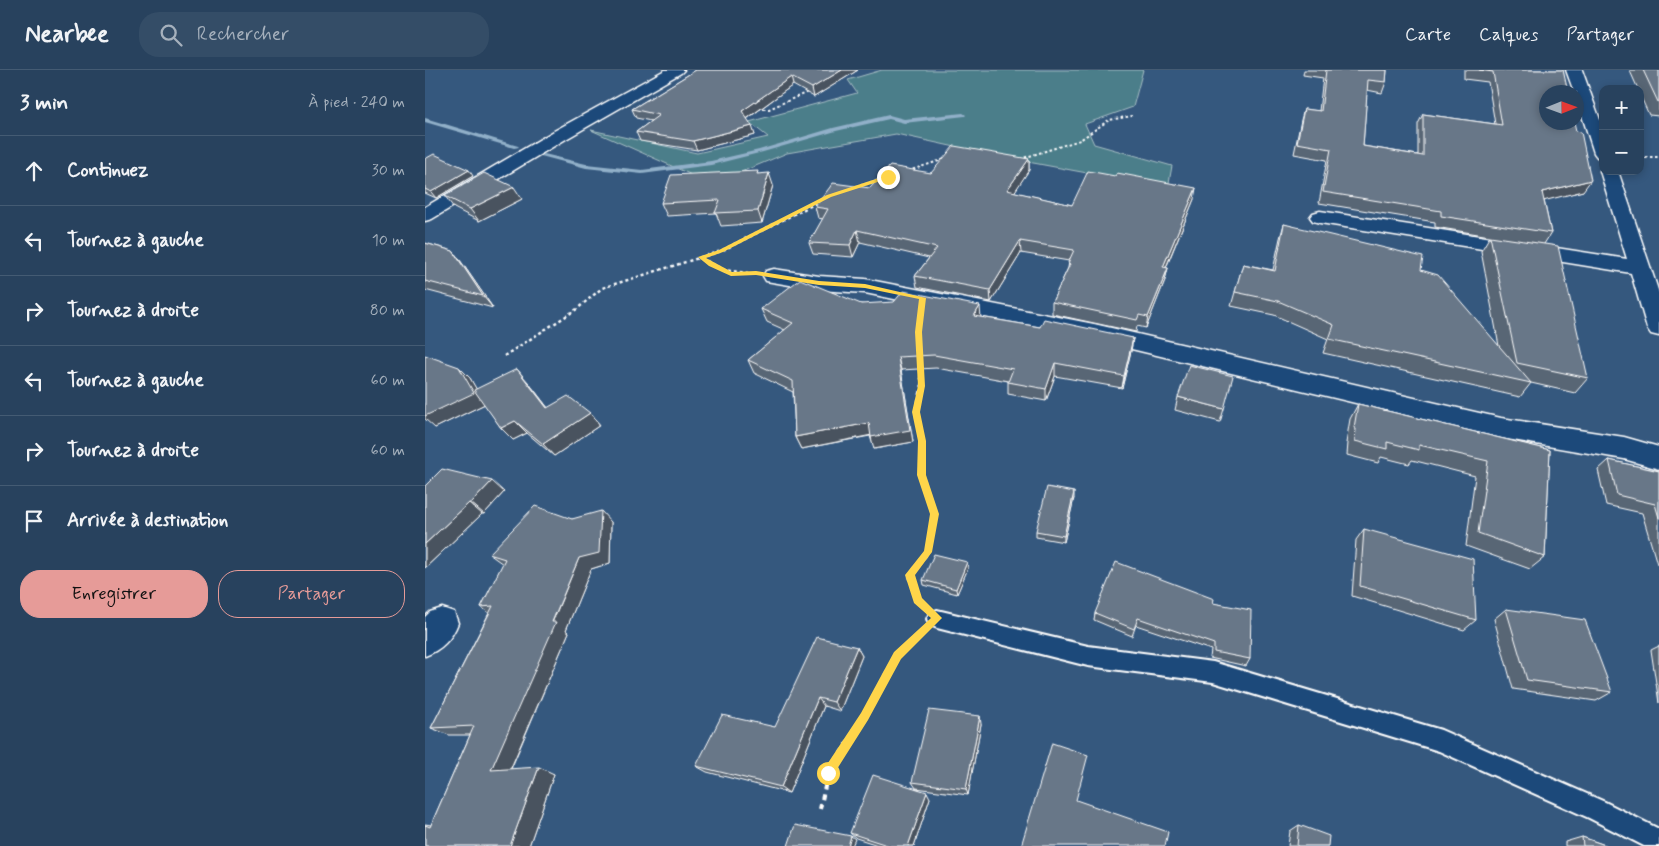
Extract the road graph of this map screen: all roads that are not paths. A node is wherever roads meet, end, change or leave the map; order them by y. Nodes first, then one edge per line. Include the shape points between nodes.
1 (676, 70) edge
2 (1574, 70) edge
3 (652, 74) edge
4 (1599, 142) edge
5 (1610, 175) edge
6 (425, 216) edge
7 (1319, 217) dead end
8 (1640, 268) junction
9 (774, 276) road end
10 (1659, 328) edge
11 (1659, 458) edge
12 (937, 618) road end
13 (1659, 841) edge

1 - 3 street
2 - 4 street
3 - 6 street via 560,135
5 - 8 street
7 - 8 street
8 - 10 street
9 - 11 street via 865,286 1094,332 1501,428 1624,448
12 - 13 lane via 1088,656 1213,672 1441,742 1597,810

